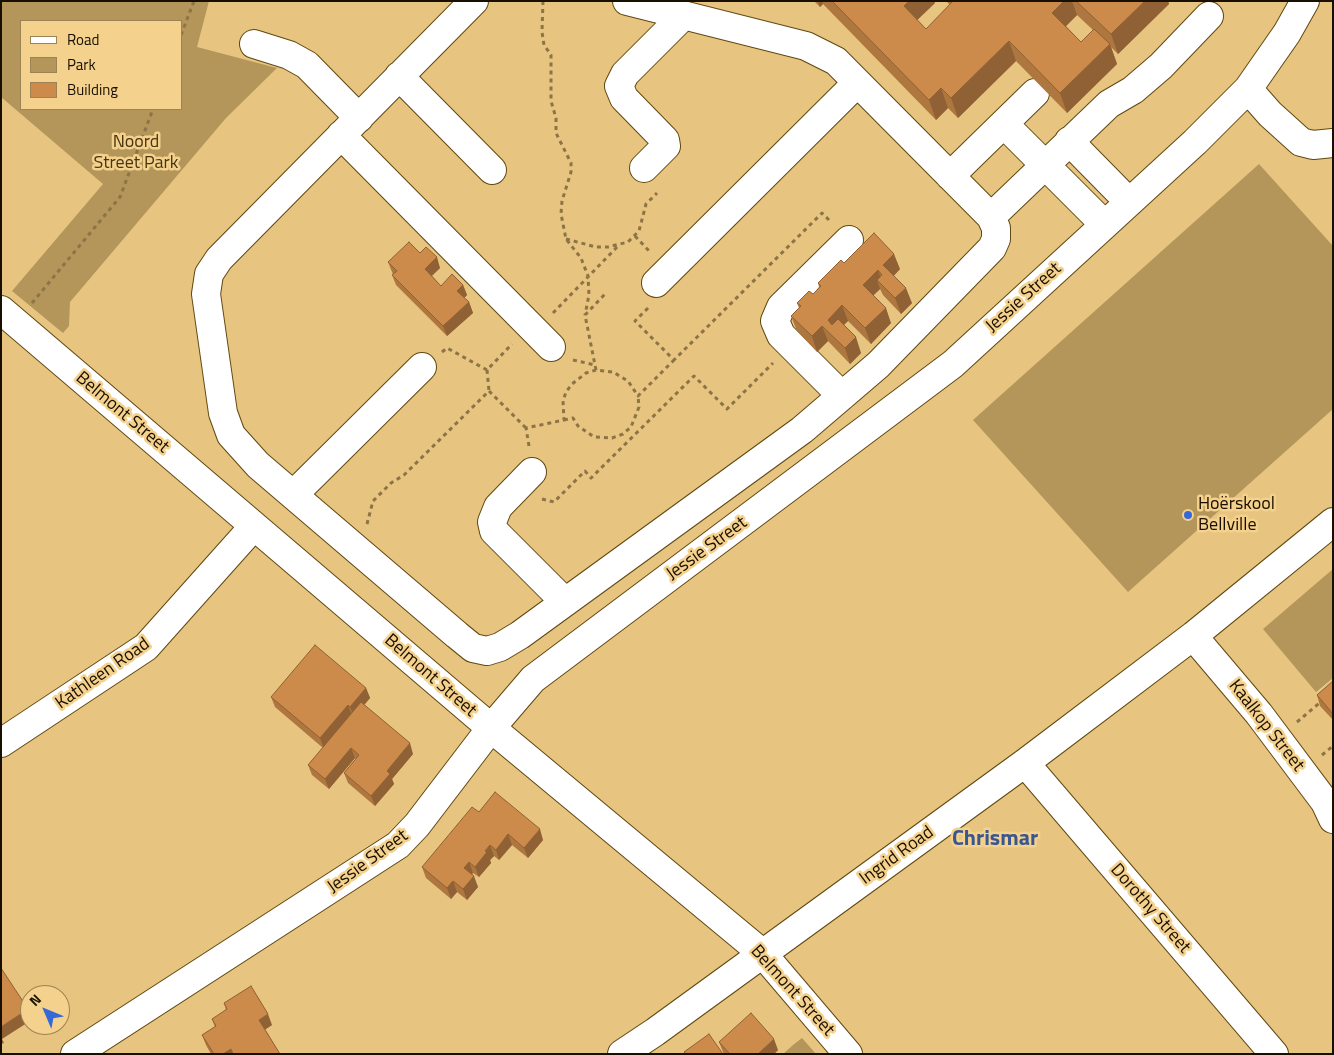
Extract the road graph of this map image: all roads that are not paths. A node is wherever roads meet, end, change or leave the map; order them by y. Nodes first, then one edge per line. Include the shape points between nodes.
1 (474, 1) edge
2 (627, 1) edge
3 (1305, 1) edge
4 (1209, 16) dead end
5 (682, 17) junction
6 (254, 44) dead end
7 (400, 76) junction
8 (857, 83) junction
9 (1248, 88) junction
10 (1035, 93) edge
11 (1004, 124) junction
12 (350, 126) junction
13 (1069, 141) junction
14 (1333, 143) edge
15 (1045, 164) junction
16 (644, 168) dead end
17 (492, 170) dead end
18 (950, 176) junction
19 (1103, 176) junction
20 (1079, 198) junction
21 (1129, 202) junction
22 (990, 217) junction
23 (1104, 224) junction
24 (849, 240) road end
25 (656, 283) road end
26 (12, 320) edge
27 (539, 335) road end
28 (422, 367) road end
29 (842, 396) junction
30 (532, 472) road end
31 (293, 495) junction
32 (1333, 522) edge
33 (254, 526) junction
34 (565, 602) junction
35 (1193, 636) junction
36 (491, 728) junction
37 (1, 743) edge
38 (1025, 763) junction
39 (1333, 819) edge
40 (762, 954) junction
41 (75, 1054) edge
42 (622, 1054) edge
43 (848, 1054) edge
44 (1274, 1054) edge

1 - 7 street
2 - 5 street
3 - 9 street, Jessie Street
4 - 13 street via 1146,80 1109,104
5 - 8 street via 806,46 836,60
5 - 16 street via 625,74 619,86 624,98 665,140 666,146
6 - 12 street via 289,55 307,65
7 - 12 street
7 - 17 street
8 - 18 street
8 - 25 street
9 - 14 street via 1270,114 1301,142 1313,145
9 - 21 street, Jessie Street
10 - 11 street
11 - 15 street
11 - 18 street
12 - 27 street
12 - 31 street via 219,259 206,284 223,413 231,435 258,465
13 - 15 street
13 - 19 street
15 - 20 street
15 - 22 street
18 - 22 street
19 - 20 street
19 - 21 street
20 - 23 street
21 - 23 street, Jessie Street
22 - 29 street via 996,228 992,248 878,365
23 - 36 street, Jessie Street via 952,364 546,668
24 - 29 street via 776,314 776,329
26 - 33 street, Belmont Street
28 - 31 street
29 - 34 street via 802,430
30 - 34 street via 494,514 494,531
31 - 34 street via 473,648 488,651 500,647
32 - 35 street, Ingrid Road
33 - 36 street, Belmont Street
33 - 37 street, Kathleen Road via 146,647
35 - 38 street, Ingrid Road
35 - 39 street, Kaalkop Street via 1277,739 1325,802
36 - 40 street, Belmont Street
36 - 41 street, Jessie Street via 417,825 398,844
38 - 40 street, Ingrid Road
38 - 44 street, Dorothy Street
40 - 42 street, Ingrid Road
40 - 43 street, Belmont Street

